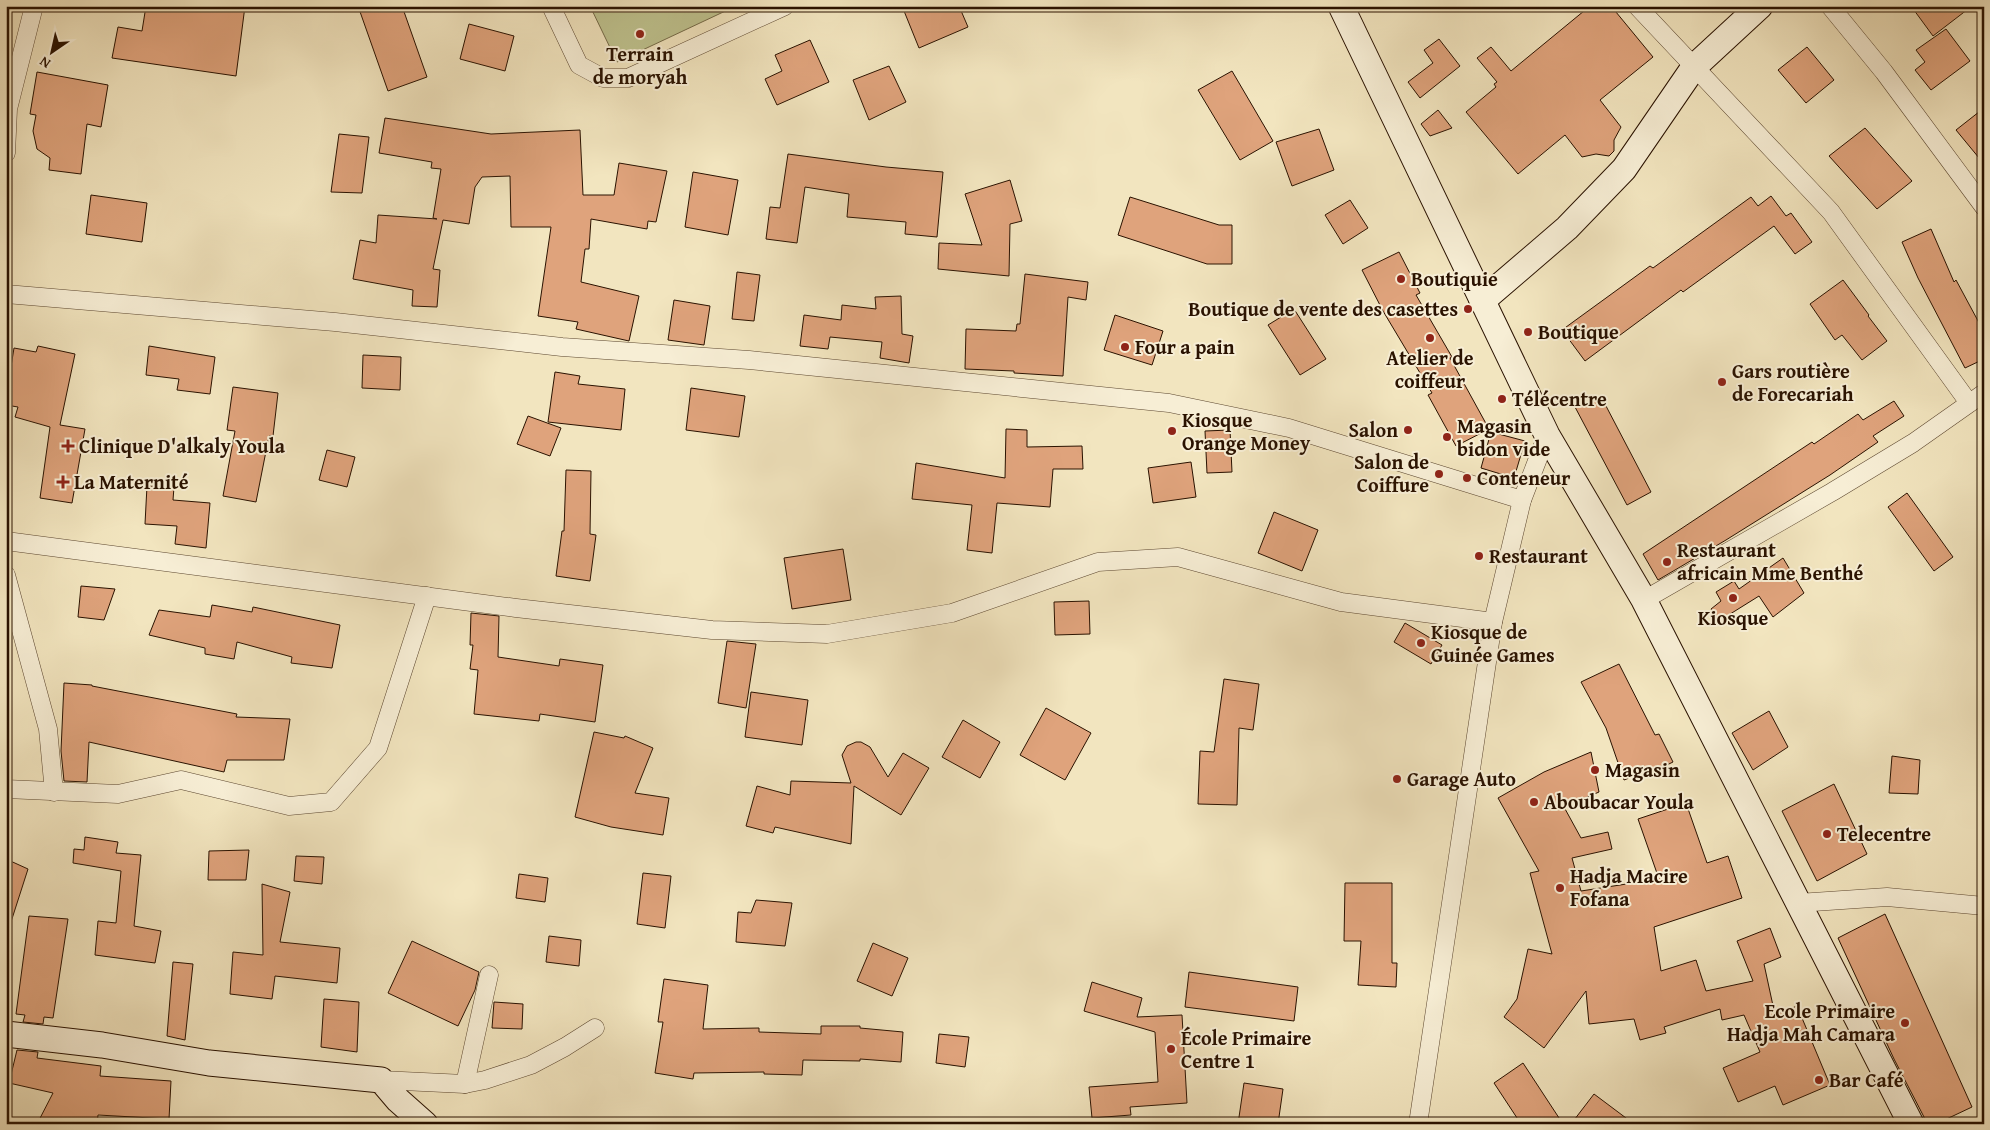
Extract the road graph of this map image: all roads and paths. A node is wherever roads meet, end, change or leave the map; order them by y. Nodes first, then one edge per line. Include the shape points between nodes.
1 (34, 6) edge
2 (551, 6) edge
3 (785, 6) edge
4 (1341, 6) edge
5 (1637, 6) edge
6 (1760, 6) edge
7 (1830, 6) edge
8 (1694, 67) junction
9 (7, 108) edge
10 (6, 153) edge
11 (1984, 207) edge
12 (6, 294) edge
13 (1482, 302) junction
14 (1977, 398) edge
15 (1547, 434) junction
16 (1522, 500) junction
17 (6, 542) edge
18 (6, 576) edge
19 (427, 596) junction
20 (1644, 600) junction
21 (1493, 622) junction
22 (6, 789) edge
23 (54, 792) junction
24 (1798, 903) junction
25 (1984, 906) edge
26 (489, 975) dead end
27 (595, 1028) dead end
28 (6, 1034) edge
29 (381, 1080) junction
30 (466, 1084) junction
31 (425, 1124) edge
32 (1418, 1124) edge
33 (1911, 1124) edge

1 - 9 street
2 - 3 street via 579,66 602,78 628,78
4 - 13 street
5 - 8 street
6 - 8 street
7 - 11 street via 1884,72
8 - 13 street via 1624,169 1567,228
8 - 14 street via 1831,212
9 - 10 street
12 - 16 street via 562,347 750,360 1169,404 1289,428
13 - 15 street
14 - 20 street via 1913,443
15 - 16 street
15 - 20 street
16 - 21 street
17 - 19 street
18 - 23 street via 48,729
19 - 21 street via 712,630 828,634 952,613 1098,562 1178,557 1341,602
19 - 23 street via 378,748 331,802 289,806 181,780 118,794
20 - 24 street
21 - 32 street
22 - 23 street
24 - 25 street via 1887,897
24 - 33 street
26 - 30 street
27 - 30 street via 531,1065
28 - 29 street via 102,1045 209,1063
29 - 30 street
29 - 31 street

